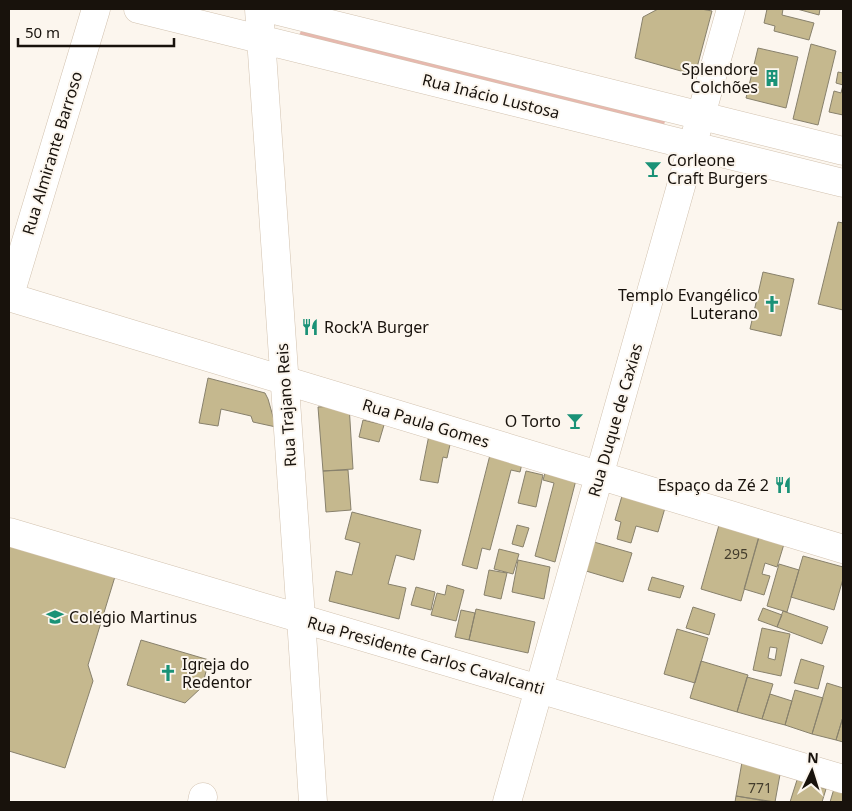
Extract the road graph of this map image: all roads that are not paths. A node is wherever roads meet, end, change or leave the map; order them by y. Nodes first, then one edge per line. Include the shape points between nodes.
1 (96, 9) edge
2 (138, 9) edge
3 (259, 9) edge
4 (270, 9) edge
5 (731, 9) edge
6 (261, 39) junction
7 (700, 116) junction
8 (692, 146) junction
9 (843, 151) edge
10 (843, 183) edge
11 (9, 297) edge
12 (285, 380) junction
13 (599, 475) junction
14 (9, 532) edge
15 (843, 549) edge
16 (301, 618) junction
17 (539, 689) junction
18 (843, 779) edge
19 (313, 802) edge
20 (507, 802) edge

1 - 11 main road, Rua Almirante Barroso
2 - 6 main road, Rua Inácio Lustosa
3 - 6 main road, Rua Trajano Reis
4 - 7 main road, Rua Inácio Lustosa
5 - 7 main road, Rua Duque de Caxias
6 - 8 main road, Rua Inácio Lustosa
6 - 12 main road, Rua Trajano Reis
7 - 8 main road, Rua Duque de Caxias
7 - 9 main road, Rua Inácio Lustosa
8 - 10 main road, Rua Inácio Lustosa
8 - 13 main road, Rua Duque de Caxias
11 - 12 main road, Rua Paula Gomes
12 - 13 main road, Rua Paula Gomes
12 - 16 main road, Rua Trajano Reis
13 - 15 main road, Rua Paula Gomes
13 - 17 main road, Rua Duque de Caxias
14 - 16 main road, Rua Presidente Carlos Cavalcanti
16 - 17 main road, Rua Presidente Carlos Cavalcanti
16 - 19 main road, Rua Trajano Reis
17 - 18 main road, Rua Presidente Carlos Cavalcanti
17 - 20 main road, Rua Duque de Caxias

